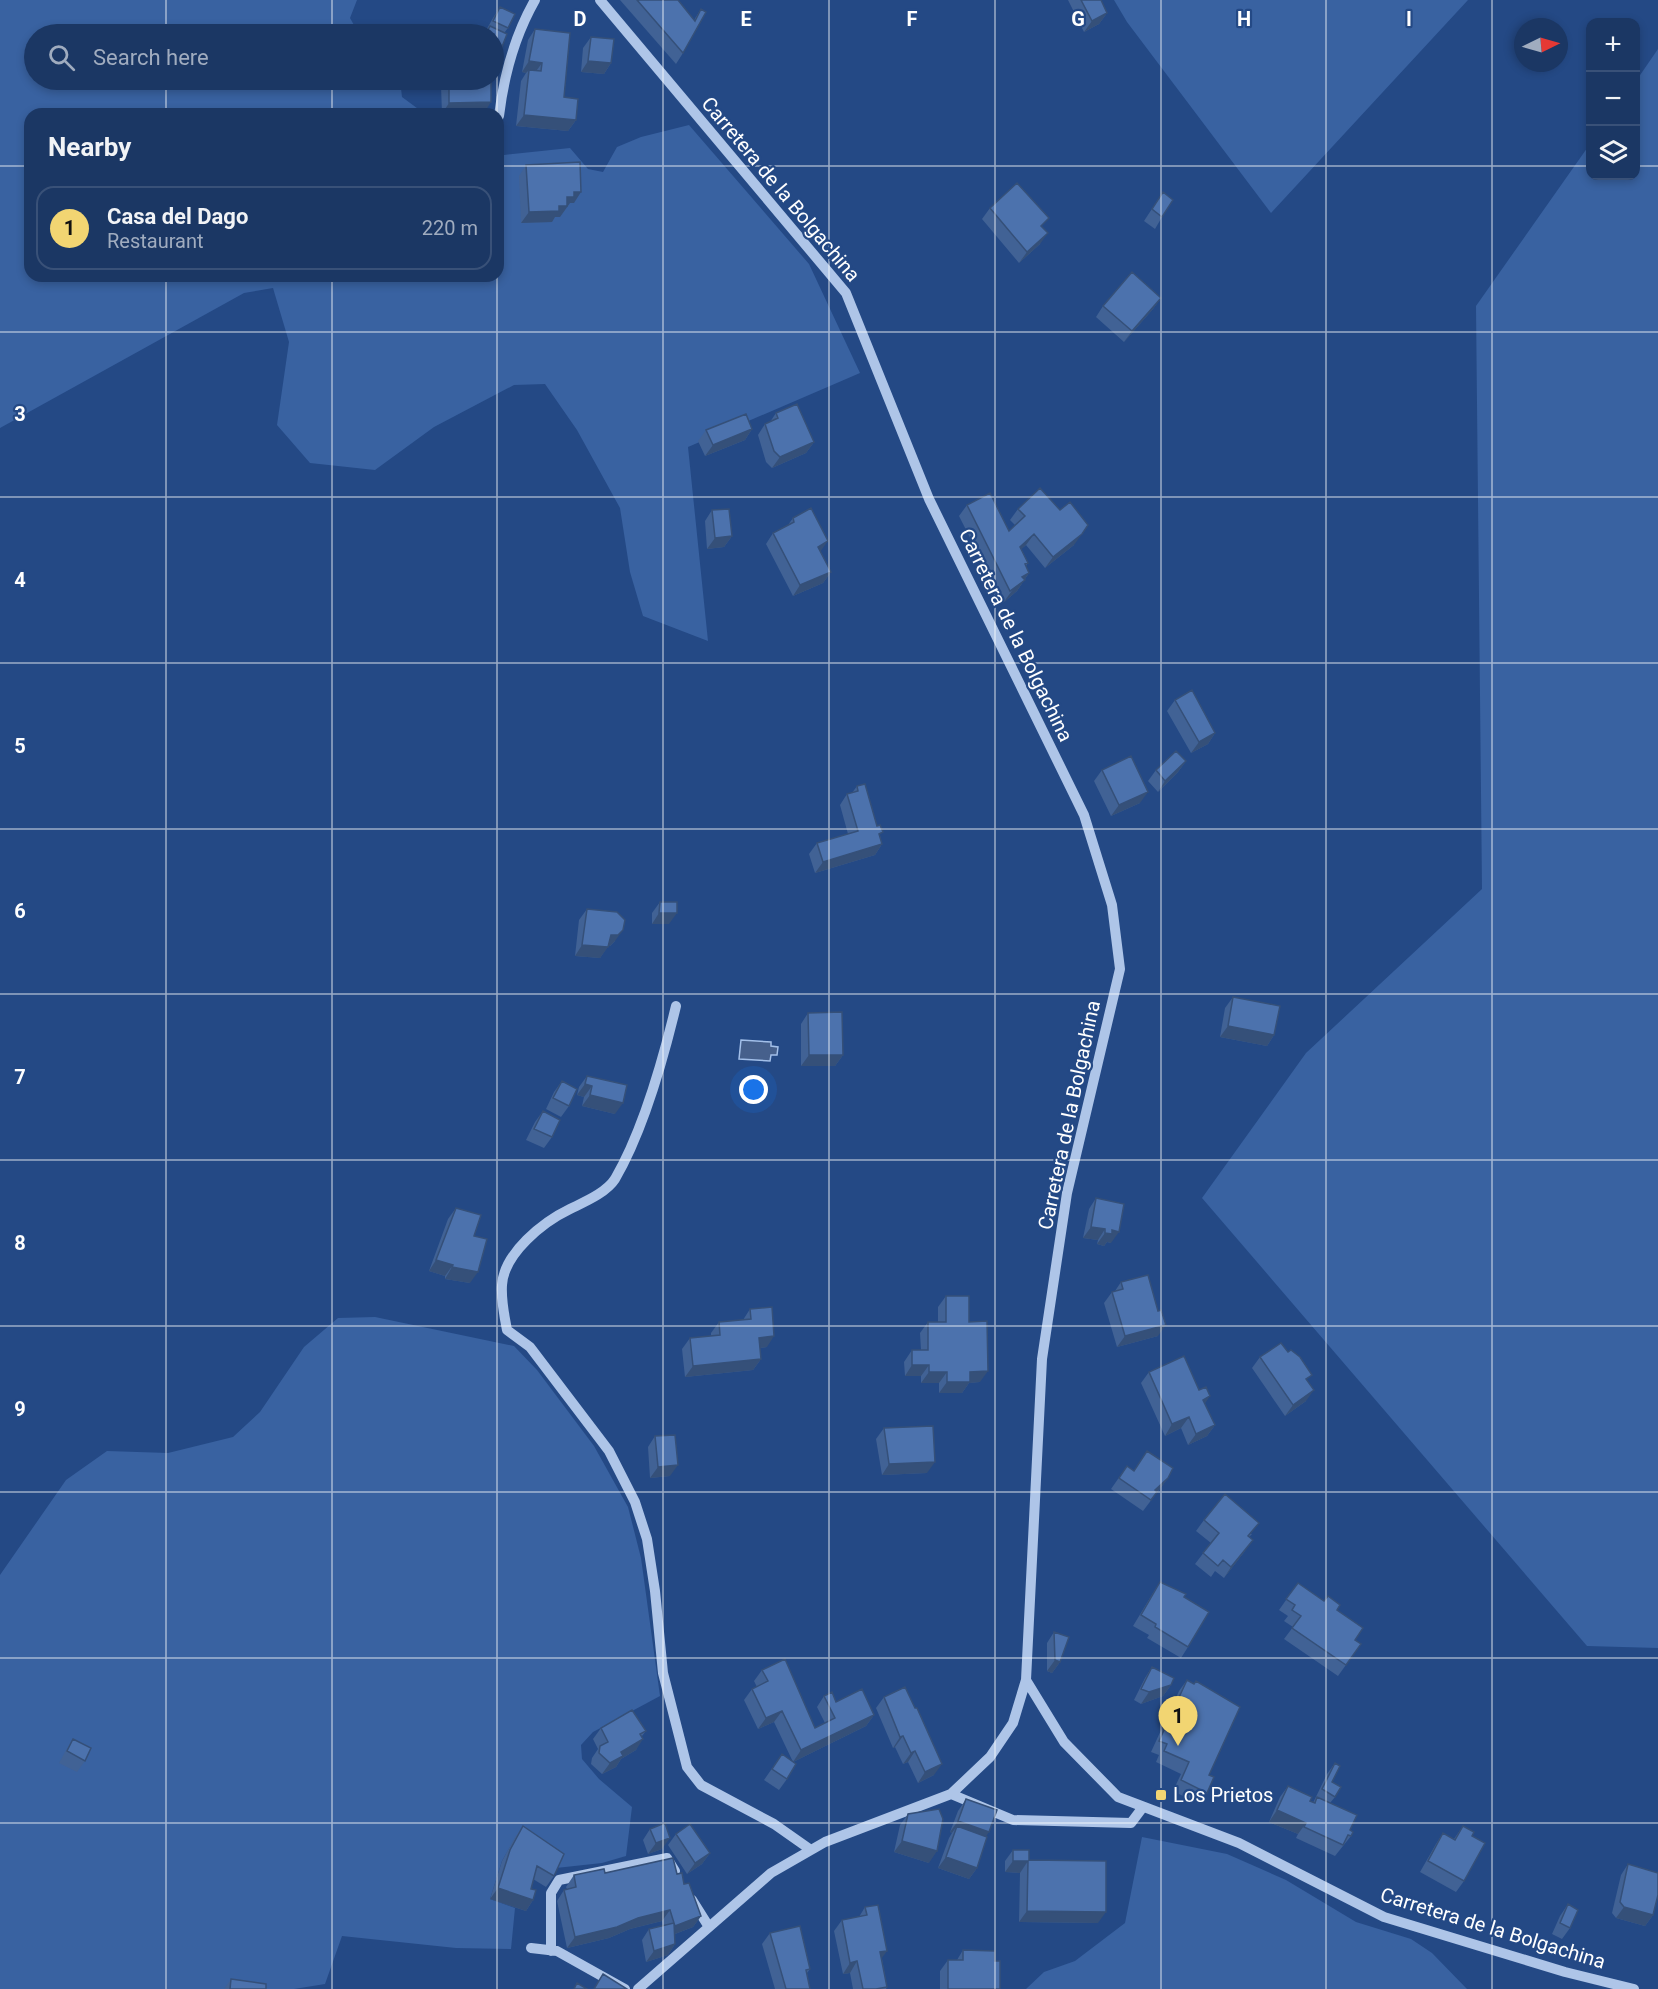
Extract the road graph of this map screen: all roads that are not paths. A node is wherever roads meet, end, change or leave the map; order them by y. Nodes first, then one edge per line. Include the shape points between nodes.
1 (535, 0) edge
2 (600, 0) edge
3 (504, 79) edge
4 (502, 90) edge
5 (500, 108) edge
6 (676, 1006) dead end
7 (1026, 1680) junction
8 (951, 1794) junction
9 (1143, 1807) junction
10 (811, 1850) junction
11 (709, 1927) junction
12 (531, 1948) dead end
13 (551, 1951) junction
14 (625, 1989) edge
15 (638, 1989) edge
16 (1634, 1989) edge

1 - 3 street via 518,30
2 - 7 street, Carretera de la Bolgachina via 846,293 929,499 1084,815 1112,904 1120,969 1067,1193 1042,1359
4 - 5 street
6 - 10 street via 663,1060 614,1181 592,1198 560,1214 514,1254 502,1282 503,1308 507,1330 530,1347 603,1443 635,1502 647,1539 663,1673 687,1767 701,1785 774,1824
7 - 8 street via 1013,1723 1002,1740
7 - 9 street, Carretera de la Bolgachina via 1064,1742 1118,1797
8 - 9 street via 1013,1820 1131,1823
8 - 10 street
9 - 16 street, Carretera de la Bolgachina via 1239,1844 1384,1917
10 - 11 street via 771,1873
11 - 13 street via 667,1858 559,1880 551,1893
11 - 15 street
12 - 13 street
13 - 14 street via 558,1951

